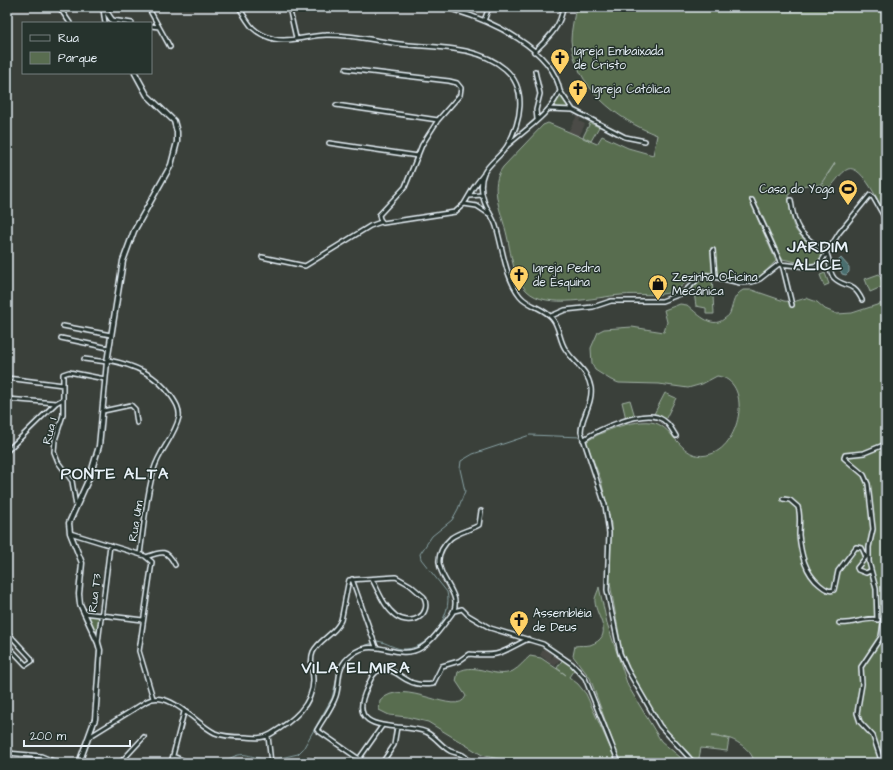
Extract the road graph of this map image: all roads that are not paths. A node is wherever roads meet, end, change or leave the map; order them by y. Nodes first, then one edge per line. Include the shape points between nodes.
1 (60, 7) edge
2 (103, 7) edge
3 (148, 7) edge
4 (239, 7) edge
5 (289, 7) edge
6 (429, 7) edge
7 (489, 7) edge
8 (563, 7) edge
9 (448, 8) edge
10 (113, 21) edge
11 (484, 21) junction
12 (69, 22) edge
13 (105, 22) edge
14 (152, 26) edge
15 (159, 28) junction
16 (296, 38) junction
17 (170, 47) dead end
18 (534, 52) junction
19 (346, 69) dead end
20 (535, 71) dead end
21 (136, 74) edge
22 (560, 91) junction
23 (336, 106) dead end
24 (549, 109) junction
25 (573, 110) junction
26 (537, 119) junction
27 (438, 120) junction
28 (645, 141) dead end
29 (329, 143) dead end
30 (507, 146) junction
31 (418, 156) junction
32 (483, 175) junction
33 (482, 195) junction
34 (469, 196) junction
35 (752, 200) dead end
36 (791, 200) dead end
37 (485, 203) junction
38 (464, 204) junction
39 (477, 206) junction
40 (491, 217) junction
41 (886, 220) edge
42 (381, 222) junction
43 (713, 250) dead end
44 (827, 254) junction
45 (262, 257) dead end
46 (782, 264) junction
47 (715, 276) junction
48 (862, 300) dead end
49 (792, 305) dead end
50 (551, 316) junction
51 (63, 326) dead end
52 (111, 335) junction
53 (61, 338) dead end
54 (109, 348) junction
55 (84, 359) dead end
56 (107, 361) junction
57 (7, 378) edge
58 (105, 379) junction
59 (63, 385) junction
60 (7, 399) edge
61 (63, 399) junction
62 (56, 403) junction
63 (102, 411) junction
64 (137, 423) dead end
65 (676, 436) dead end
66 (583, 440) junction
67 (886, 444) edge
68 (7, 451) edge
69 (783, 499) dead end
70 (76, 506) junction
71 (481, 511) dead end
72 (70, 533) junction
73 (110, 545) junction
74 (140, 554) junction
75 (146, 557) junction
76 (175, 565) dead end
77 (870, 571) junction
78 (886, 573) edge
79 (352, 579) junction
80 (372, 579) junction
81 (455, 601) junction
82 (464, 610) junction
83 (453, 612) junction
84 (84, 613) junction
85 (101, 614) junction
86 (143, 620) junction
87 (877, 620) junction
88 (839, 622) dead end
89 (882, 625) junction
90 (7, 632) edge
91 (886, 636) edge
92 (12, 637) junction
93 (881, 637) junction
94 (528, 639) junction
95 (7, 643) edge
96 (98, 643) junction
97 (376, 647) junction
98 (153, 698) junction
99 (184, 712) junction
100 (382, 726) junction
101 (397, 728) junction
102 (268, 736) junction
103 (89, 737) junction
104 (144, 737) dead end
105 (7, 753) edge
106 (173, 756) junction
107 (359, 759) junction
108 (474, 761) dead end
109 (468, 762) edge
110 (58, 763) edge
111 (79, 763) edge
112 (120, 763) edge
113 (171, 763) edge
114 (189, 763) edge
115 (271, 763) edge
116 (291, 763) edge
117 (323, 763) edge
118 (356, 763) edge
119 (382, 763) edge
120 (619, 763) edge
121 (694, 763) edge
122 (882, 763) edge

1 - 12 street
2 - 10 street
2 - 13 street
3 - 15 street
4 - 16 street via 256,32 281,40
5 - 16 street
6 - 9 street
7 - 11 street
8 - 18 street via 558,26
9 - 11 street
11 - 18 street via 501,28
14 - 15 street
15 - 17 street
16 - 30 street via 329,34 357,37 458,50 474,53 495,62 514,79 521,98 519,115
18 - 22 street via 550,67
19 - 27 street via 457,83 461,88 460,95
20 - 26 street via 540,94 536,110
21 - 52 street via 147,95 174,121 177,142 168,172 136,226 127,248
22 - 24 street
22 - 25 street
23 - 27 street
24 - 25 street
24 - 26 street
25 - 28 street via 625,137
26 - 30 street
27 - 31 street
29 - 31 street
30 - 32 street
31 - 42 street via 405,187 380,215
32 - 33 street
32 - 34 street
33 - 34 street
33 - 37 street
34 - 38 street
35 - 46 street
36 - 44 street via 798,230
37 - 39 street
37 - 40 street
38 - 39 street
38 - 42 street via 457,211 448,214 408,218 387,224
39 - 40 street
40 - 50 street via 520,295 528,303
41 - 44 street via 872,196 869,196 839,233
42 - 45 street via 370,226 305,266
43 - 47 street
44 - 46 street via 822,264 817,266
44 - 48 street via 830,272 835,279 853,287
46 - 47 street via 776,265 760,279 752,282 734,282
46 - 49 street
47 - 50 street via 700,277 683,293 662,301 611,301 593,307 565,310
50 - 66 street via 564,348 584,371 590,386 590,401 581,428
51 - 52 street
52 - 54 street
53 - 54 street
54 - 56 street
55 - 56 street, Rua Um
56 - 58 street
56 - 74 street, Rua Um via 132,365 154,378 167,390 179,410 176,425 154,467
57 - 59 street
58 - 59 street via 66,372 63,374
58 - 63 street
59 - 61 street, Rua 1
60 - 62 street
61 - 62 street
61 - 70 street, Rua 1 via 63,414 54,452 72,481
62 - 68 street
63 - 64 street via 131,405 136,409
63 - 70 street via 97,456
65 - 66 street via 671,426 664,421 647,417 608,426
66 - 121 street via 605,505 609,533 607,590 622,657 660,726
67 - 77 street via 864,453 845,455 844,458 867,479 873,529 869,547
69 - 77 street via 790,500 798,506 804,562 811,576 822,587 834,590 838,571 856,548 862,548 866,557 858,570 866,573
70 - 72 street via 69,523
71 - 81 street via 479,525 452,538 439,558 439,569
72 - 73 street
72 - 84 street via 82,562 79,594
73 - 74 street
73 - 85 street, Rua T3
74 - 75 street, Rua Um
75 - 76 street via 166,553
75 - 86 street, Rua Um via 152,565
77 - 87 street via 876,589
78 - 89 street
79 - 80 street
79 - 97 street
79 - 102 street via 347,583 347,597 340,622 313,652 313,683 306,703 292,720
80 - 80 street via 396,577 421,593 426,602 417,620 410,621 395,615 383,601
81 - 82 street
81 - 83 street
82 - 83 street via 458,609
82 - 94 street via 490,628
83 - 97 street via 428,642 414,651 404,652
84 - 85 street
84 - 96 street
85 - 86 street
85 - 96 street, Rua T3
86 - 98 street, Rua Um via 140,658
87 - 88 street via 849,624
87 - 89 street
89 - 93 street
90 - 92 street
91 - 93 street
92 - 95 street
92 - 95 street via 32,659 28,664 24,663
93 - 122 street via 861,667 862,684 857,715 873,736
94 - 100 street via 498,655 469,654 458,662 444,665 435,682 431,684 414,683 392,671 379,670 370,680 361,705 366,718
94 - 120 street via 551,649 583,674
96 - 103 street via 100,652 96,711
97 - 107 street via 359,651 344,662 336,696 317,730
98 - 99 street via 167,700
98 - 103 street
99 - 102 street via 220,734 254,738
99 - 106 street
100 - 101 street
100 - 107 street
101 - 109 street via 427,733 449,750 465,756
101 - 119 street via 394,744
102 - 115 street
103 - 111 street
104 - 112 street
105 - 110 street via 45,756
106 - 113 street
106 - 114 street
107 - 118 street
108 - 109 street
116 - 117 street via 307,760

